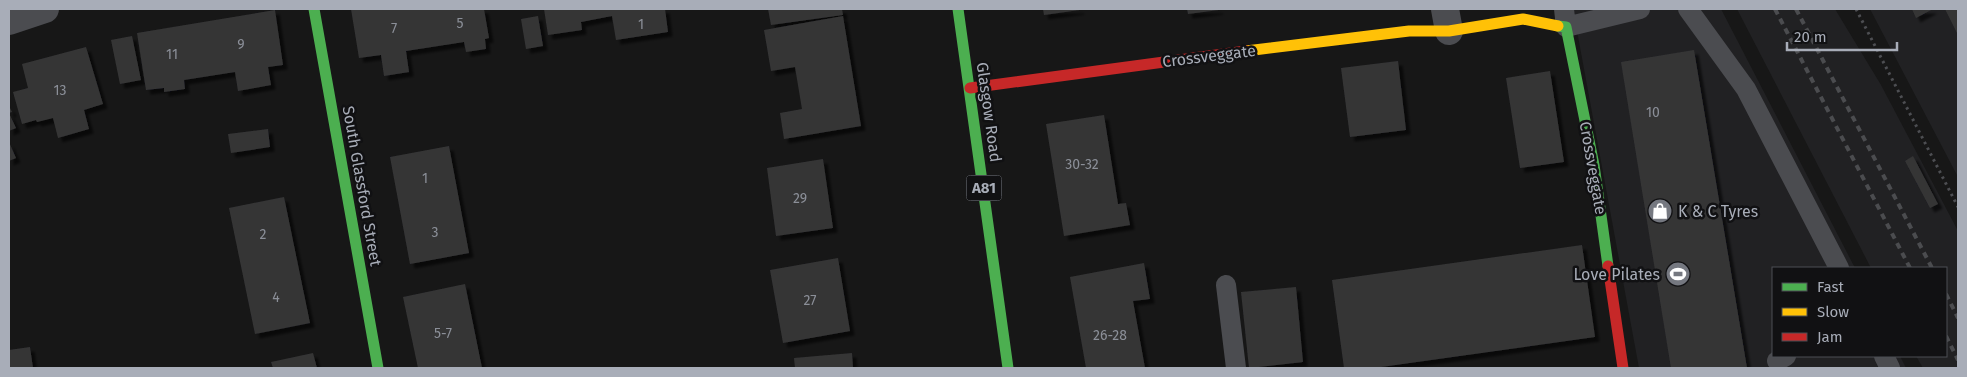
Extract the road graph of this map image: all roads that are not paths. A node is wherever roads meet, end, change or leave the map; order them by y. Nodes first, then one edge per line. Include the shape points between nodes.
1 (45, 9) edge
2 (314, 9) edge
3 (958, 9) edge
4 (1640, 9) edge
5 (1688, 9) edge
6 (1565, 18) edge
7 (1447, 20) edge
8 (9, 21) edge
9 (970, 88) junction
10 (1838, 267) edge
11 (1226, 285) dead end
12 (378, 368) edge
13 (1008, 368) edge
14 (1236, 368) edge
15 (1623, 368) edge

1 - 8 street
2 - 12 street, South Glassford Street
3 - 9 street, Glasgow Road / A81
4 - 6 lane
5 - 10 lane via 1746,89
6 - 7 street, Crossveggate
6 - 15 street, Crossveggate via 1594,165
7 - 9 street, Crossveggate via 1409,31
9 - 13 street, Glasgow Road / A81
11 - 14 lane

